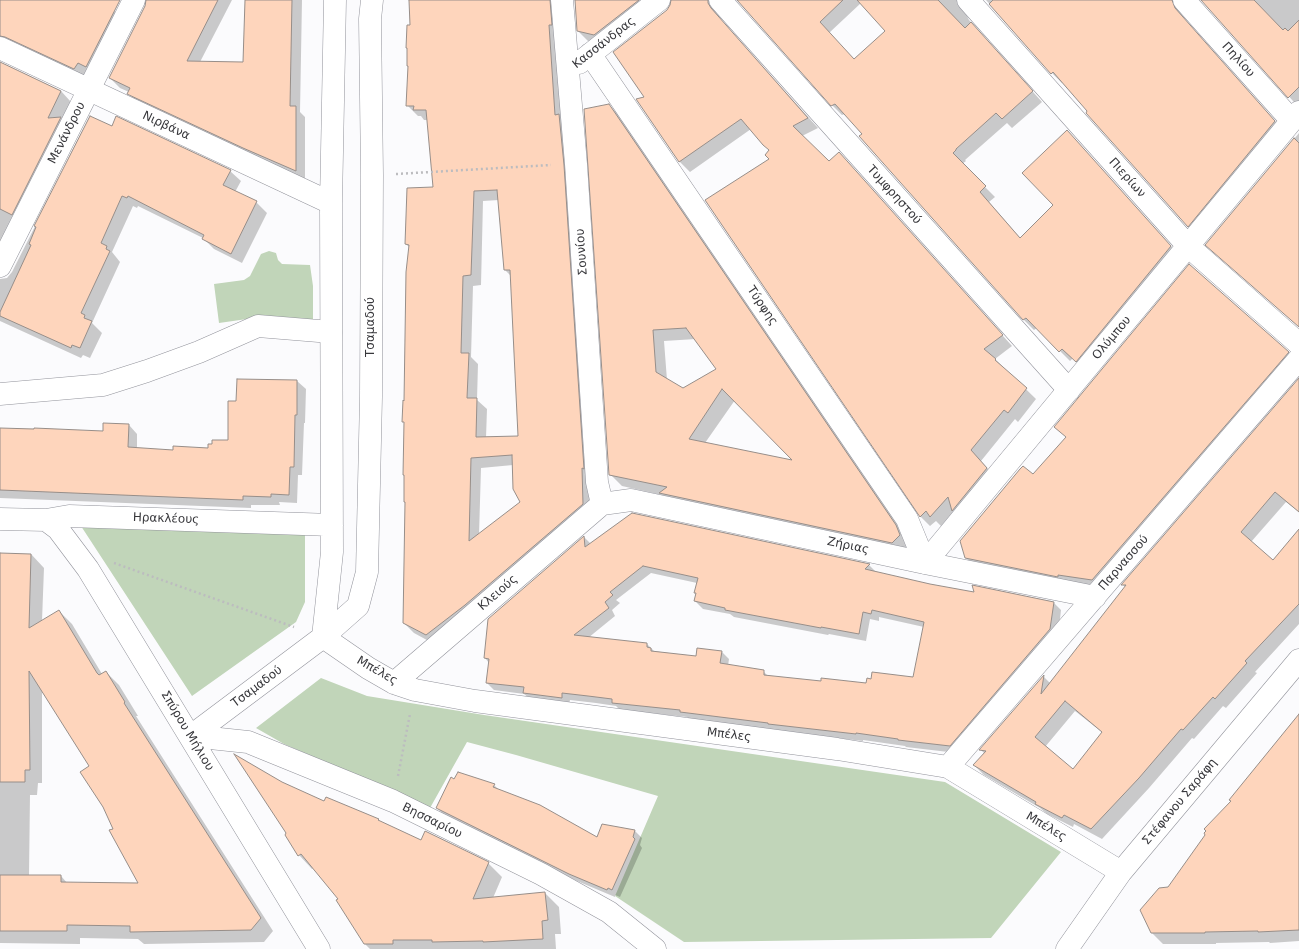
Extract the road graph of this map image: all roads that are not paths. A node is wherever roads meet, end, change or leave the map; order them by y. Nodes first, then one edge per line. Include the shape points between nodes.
1 (134, 0) edge
2 (335, 0) edge
3 (372, 0) edge
4 (562, 0) edge
5 (659, 0) edge
6 (720, 0) edge
7 (968, 0) edge
8 (1184, 0) edge
9 (0, 48) edge
10 (590, 54) junction
11 (568, 72) junction
12 (88, 90) junction
13 (1296, 117) edge
14 (331, 203) junction
15 (8, 231) edge
16 (1188, 246) junction
17 (0, 266) edge
18 (331, 332) junction
19 (1299, 344) edge
20 (1299, 359) edge
21 (1069, 390) junction
22 (0, 394) edge
23 (602, 504) junction
24 (0, 518) edge
25 (46, 520) junction
26 (332, 525) junction
27 (925, 563) junction
28 (1094, 597) junction
29 (323, 637) junction
30 (1299, 660) edge
31 (394, 683) junction
32 (191, 736) junction
33 (948, 767) junction
34 (1121, 872) junction
35 (319, 949) edge
36 (655, 949) edge
37 (1067, 949) edge

1 - 12 street, Μενάνδρου
2 - 14 street
3 - 29 street, Τσαμαδού via 371,397 367,572 358,606
4 - 11 street, Σουνίου
5 - 10 street, Κασσάνδρας
6 - 21 street, Τυμφρηστού
7 - 16 street, Πιερίων
8 - 13 street, Πηλίου
9 - 12 street, Νιρβάνα
10 - 11 street, Κασσάνδρας
10 - 27 street, Τύρφης via 907,519
11 - 23 street, Σουνίου via 597,482
12 - 14 street, Νιρβάνα
12 - 15 street, Μενάνδρου
13 - 16 street, Ολύμπου
14 - 18 street
15 - 17 street, Μενάνδρου
16 - 19 street, Πιερίων
16 - 21 street, Ολύμπου
18 - 22 street via 258,326 193,354 103,385
18 - 26 street
20 - 28 street, Παρνασσού
21 - 27 street, Ολύμπου
23 - 27 street, Ζήριας via 631,500
23 - 31 street, Κλειούς
24 - 25 street, Ηρακλέους
25 - 26 street, Ηρακλέους via 69,516
25 - 32 street, Σπύρου Μήλιου via 58,529 88,569
26 - 29 street via 332,552
27 - 28 street, Ζήριας
28 - 33 street, Παρνασσού
29 - 31 street, Μπέλες
29 - 32 street, Τσαμαδού
30 - 34 street, Στέφανου Σαράφη
31 - 33 street, Μπέλες via 415,690 475,701 829,748
32 - 35 street, Σπύρου Μήλιου
32 - 36 street, Βησσαρίου via 248,742 393,801 541,874 609,912
33 - 34 street, Μπέλες
34 - 37 street, Στέφανου Σαράφη

